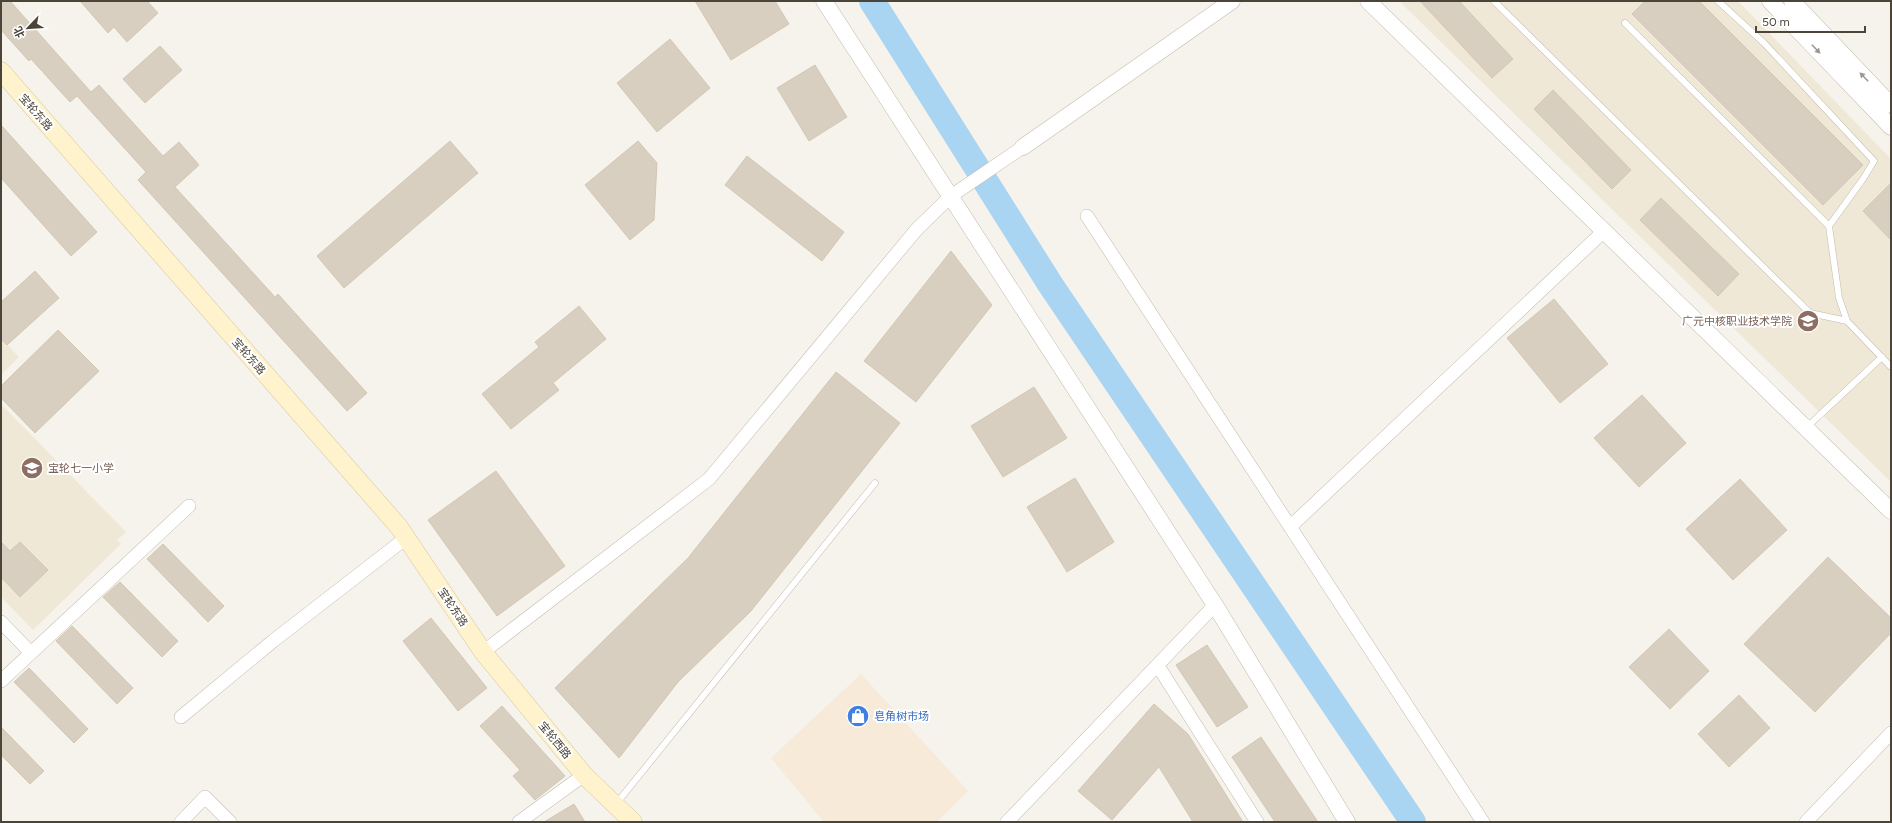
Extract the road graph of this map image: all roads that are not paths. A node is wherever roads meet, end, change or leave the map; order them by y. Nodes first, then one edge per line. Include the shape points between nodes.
1 (824, 1) edge
2 (1232, 1) edge
3 (1368, 1) edge
4 (1494, 1) edge
5 (1718, 1) edge
6 (1770, 1) edge
7 (1792, 1) edge
8 (1625, 22) dead end
9 (1, 71) edge
10 (1891, 105) edge
11 (1891, 127) edge
12 (1023, 147) joint
13 (951, 196) junction
14 (1087, 216) dead end
15 (1829, 226) junction
16 (1604, 231) junction
17 (1847, 321) junction
18 (1882, 357) junction
19 (1891, 367) edge
20 (1806, 428) junction
21 (875, 483) dead end
22 (189, 506) dead end
23 (1891, 511) edge
24 (1290, 527) junction
25 (406, 538) junction
26 (1215, 605) junction
27 (1, 622) edge
28 (483, 652) junction
29 (31, 653) junction
30 (1158, 666) junction
31 (1, 681) edge
32 (181, 717) dead end
33 (1891, 733) edge
34 (584, 775) junction
35 (615, 805) junction
36 (181, 822) edge
37 (230, 822) edge
38 (519, 822) edge
39 (633, 822) edge
40 (1007, 822) edge
41 (1257, 822) edge
42 (1347, 822) edge
43 (1483, 822) edge
44 (1806, 822) edge

1 - 13 street
2 - 12 street
3 - 16 street
4 - 17 lane via 1810,313
5 - 15 lane via 1764,43 1874,161
6 -> 11 street
10 -> 7 street
8 - 15 lane
9 - 25 main road, 宝轮东路
12 - 13 street
13 - 26 street
13 - 28 street via 917,229 709,479
14 - 24 street
15 - 17 lane via 1839,298
16 - 20 street
16 - 24 street
17 - 18 lane
18 - 19 lane
18 - 20 lane
20 - 23 street
21 - 35 lane
22 - 29 street
24 - 43 street
25 - 28 main road, 宝轮东路
25 - 32 street via 273,641
26 - 30 street
26 - 42 street
27 - 29 street
28 - 34 main road, 宝轮西路
29 - 31 street
30 - 40 street
30 - 41 street
33 - 44 street
34 - 35 main road, 宝轮西路
34 - 38 street
35 - 39 main road, 宝轮西路
36 - 37 street via 205,797

